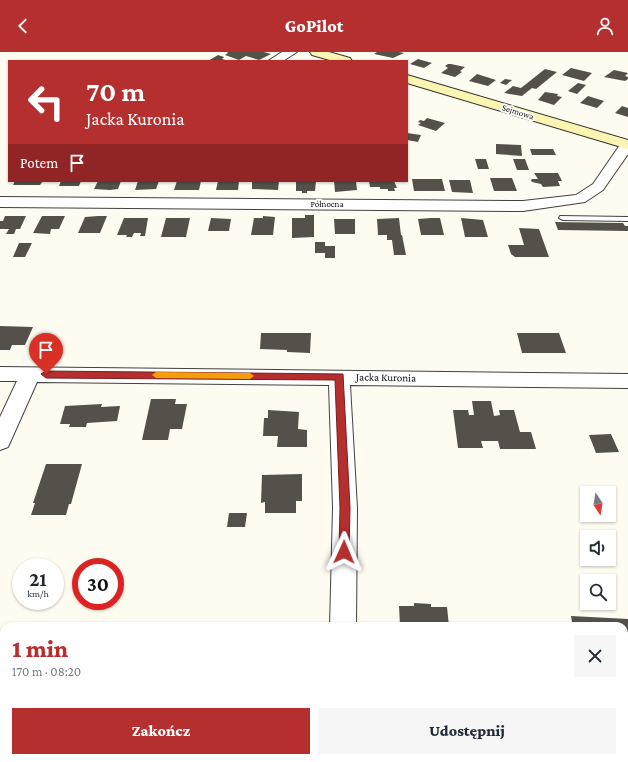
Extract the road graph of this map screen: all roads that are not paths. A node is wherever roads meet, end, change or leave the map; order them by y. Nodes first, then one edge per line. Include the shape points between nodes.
1 (291, 52) edge
2 (316, 52) edge
3 (276, 60) edge
4 (343, 60) edge
5 (408, 79) edge
6 (628, 145) edge
7 (0, 202) edge
8 (563, 218) dead end
9 (628, 218) edge
10 (0, 374) edge
11 (30, 374) junction
12 (340, 377) junction
13 (627, 384) edge
14 (0, 441) edge
15 (343, 622) edge

1 - 3 street
2 - 4 main road
5 - 6 main road, Sejmowa
6 - 7 street, Północna via 598,187 580,199 523,206
8 - 9 lane
10 - 11 street, Jacka Kuronia
11 - 12 street, Jacka Kuronia
11 - 14 street
12 - 13 street, Jacka Kuronia
12 - 15 street via 345,508

